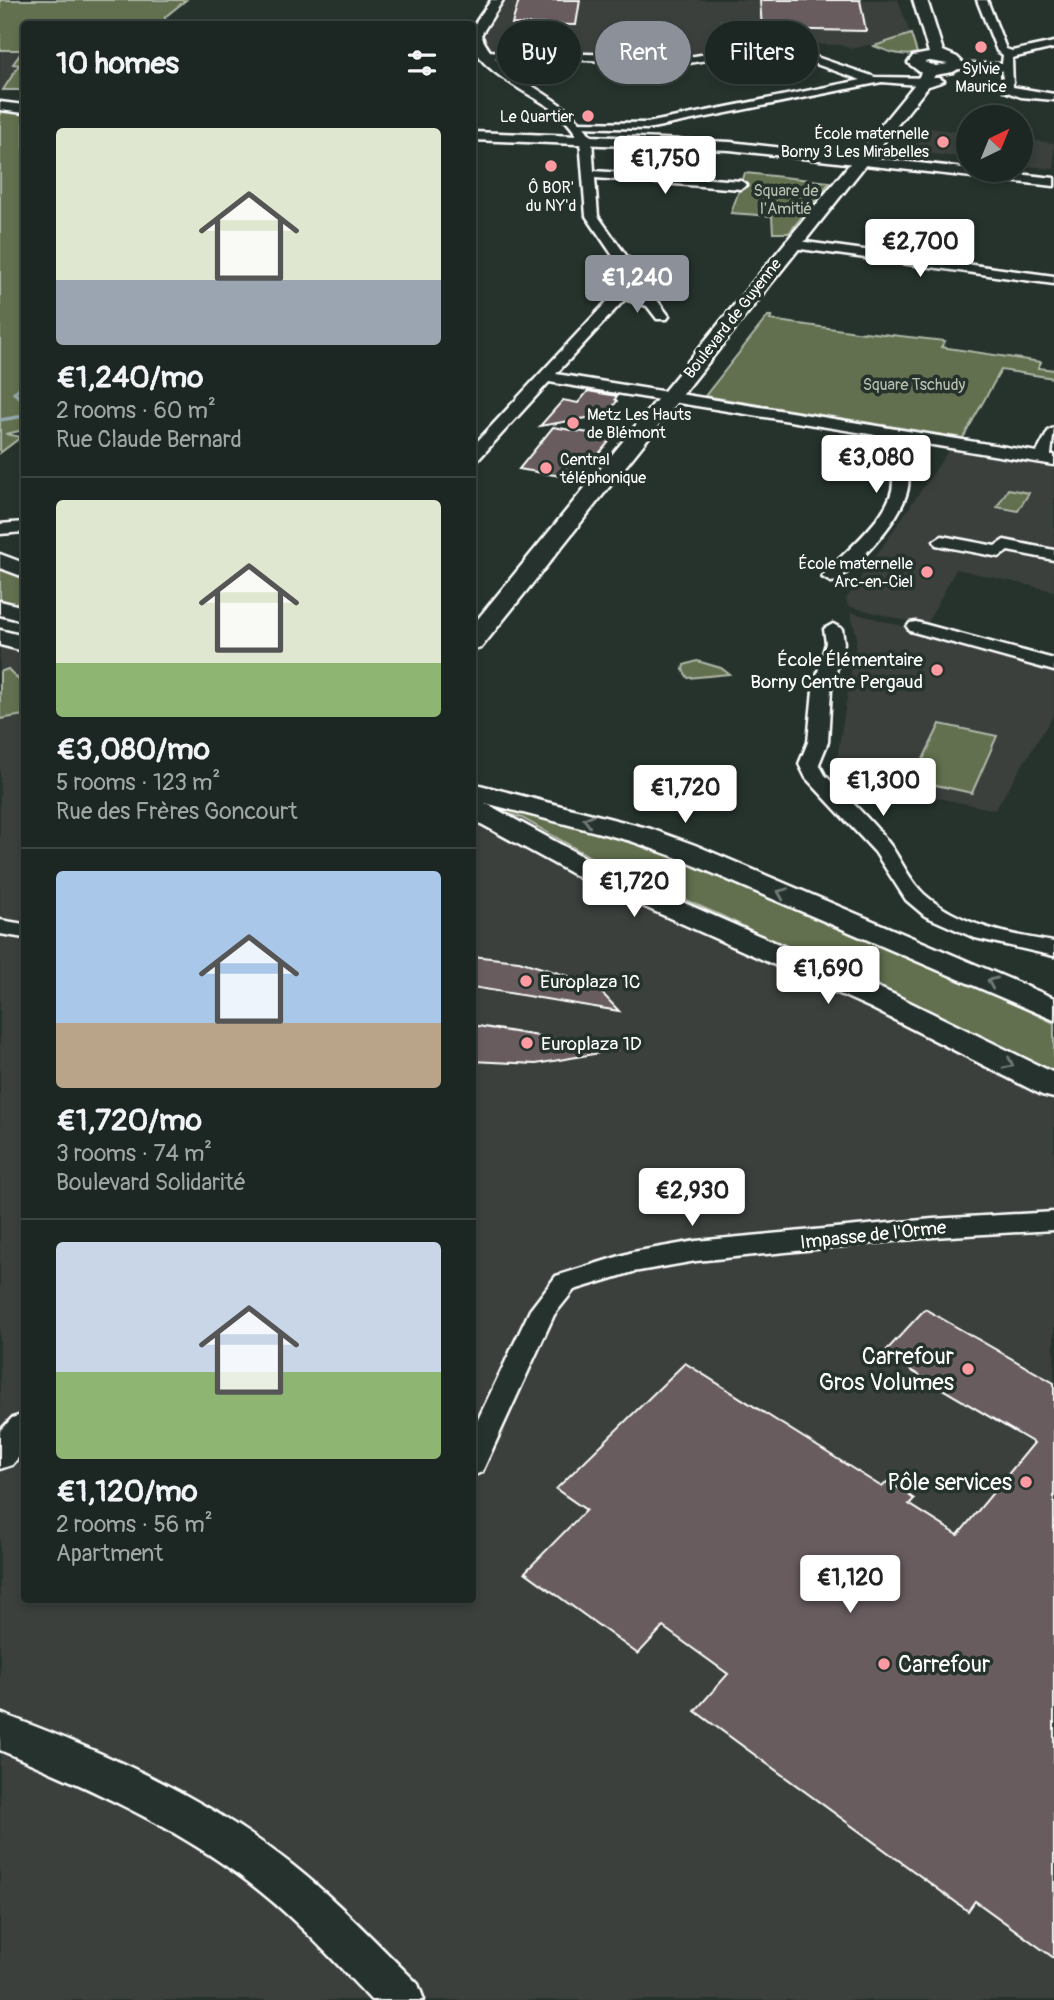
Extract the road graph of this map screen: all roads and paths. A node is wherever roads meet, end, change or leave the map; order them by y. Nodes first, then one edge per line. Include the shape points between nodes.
1 (497, 0) edge
2 (908, 0) edge
3 (920, 0) edge
4 (982, 0) edge
5 (476, 32) edge
6 (476, 37) edge
7 (1054, 45) edge
8 (482, 54) junction
9 (1011, 54) junction
10 (1007, 67) junction
11 (939, 68) junction
12 (875, 81) junction
13 (1012, 92) joint
14 (1054, 97) edge
15 (0, 106) edge
16 (21, 109) edge
17 (578, 124) junction
18 (476, 136) edge
19 (586, 139) junction
20 (862, 158) junction
21 (589, 174) junction
22 (1054, 182) edge
23 (741, 185) dead end
24 (791, 244) junction
25 (1054, 280) edge
26 (623, 294) junction
27 (663, 316) dead end
28 (548, 377) junction
29 (670, 396) junction
30 (886, 431) junction
31 (1054, 433) edge
32 (476, 453) edge
33 (1048, 459) edge
34 (21, 527) edge
35 (0, 529) edge
36 (942, 541) dead end
37 (1054, 555) edge
38 (0, 560) edge
39 (21, 570) edge
40 (831, 577) dead end
41 (0, 608) edge
42 (21, 613) edge
43 (915, 627) dead end
44 (833, 629) dead end
45 (0, 636) edge
46 (476, 638) edge
47 (21, 641) edge
48 (1054, 665) edge
49 (476, 782) edge
50 (476, 793) edge
51 (535, 806) junction
52 (476, 809) edge
53 (0, 927) edge
54 (21, 930) edge
55 (1054, 949) edge
56 (1054, 1010) edge
57 (1054, 1087) edge
58 (1054, 1222) edge
59 (21, 1431) edge
60 (0, 1455) edge
61 (476, 1455) edge
62 (0, 1731) edge
63 (402, 2000) edge

1 - 5 street
2 - 11 main road via 926,53
3 - 11 main road
4 - 9 street via 1002,51
6 - 8 street
7 - 9 street
8 - 12 street via 684,60 766,47
8 - 17 street
9 - 10 street
10 - 11 street
10 - 13 street via 1007,89
11 - 12 street
11 - 20 main road, Boulevard de Guyenne via 881,156
12 - 17 street via 647,126
13 - 14 street
15 - 16 street
17 - 19 street
18 - 19 street
19 - 20 street
19 - 21 street
20 - 22 street
20 - 24 main road, Boulevard de Guyenne
21 - 23 street
21 - 26 street via 592,216 634,278
24 - 25 street
24 - 29 main road, Boulevard de Guyenne
26 - 27 street via 652,303
26 - 28 street
28 - 29 street
28 - 32 street
29 - 30 street
29 - 46 main road, Boulevard de Guyenne
30 - 33 street
30 - 40 street via 878,446 901,477 897,495 870,540
31 - 33 street
34 - 35 street
36 - 37 street via 999,552 1004,545
38 - 39 street
41 - 42 main road
43 - 48 street
44 - 55 street via 831,664 821,690 822,722 809,764 816,778 884,850 918,900 942,916 992,935
45 - 47 main road
49 - 51 main road
50 - 51 main road
56 -> 51 main road via 685,851
52 -> 57 main road via 592,873 882,1001
53 - 54 street
58 - 61 street, Impasse de l'Orme via 943,1227 696,1251 654,1257 565,1283 543,1310
59 - 60 street
62 - 63 street via 145,1795 244,1854 300,1899

